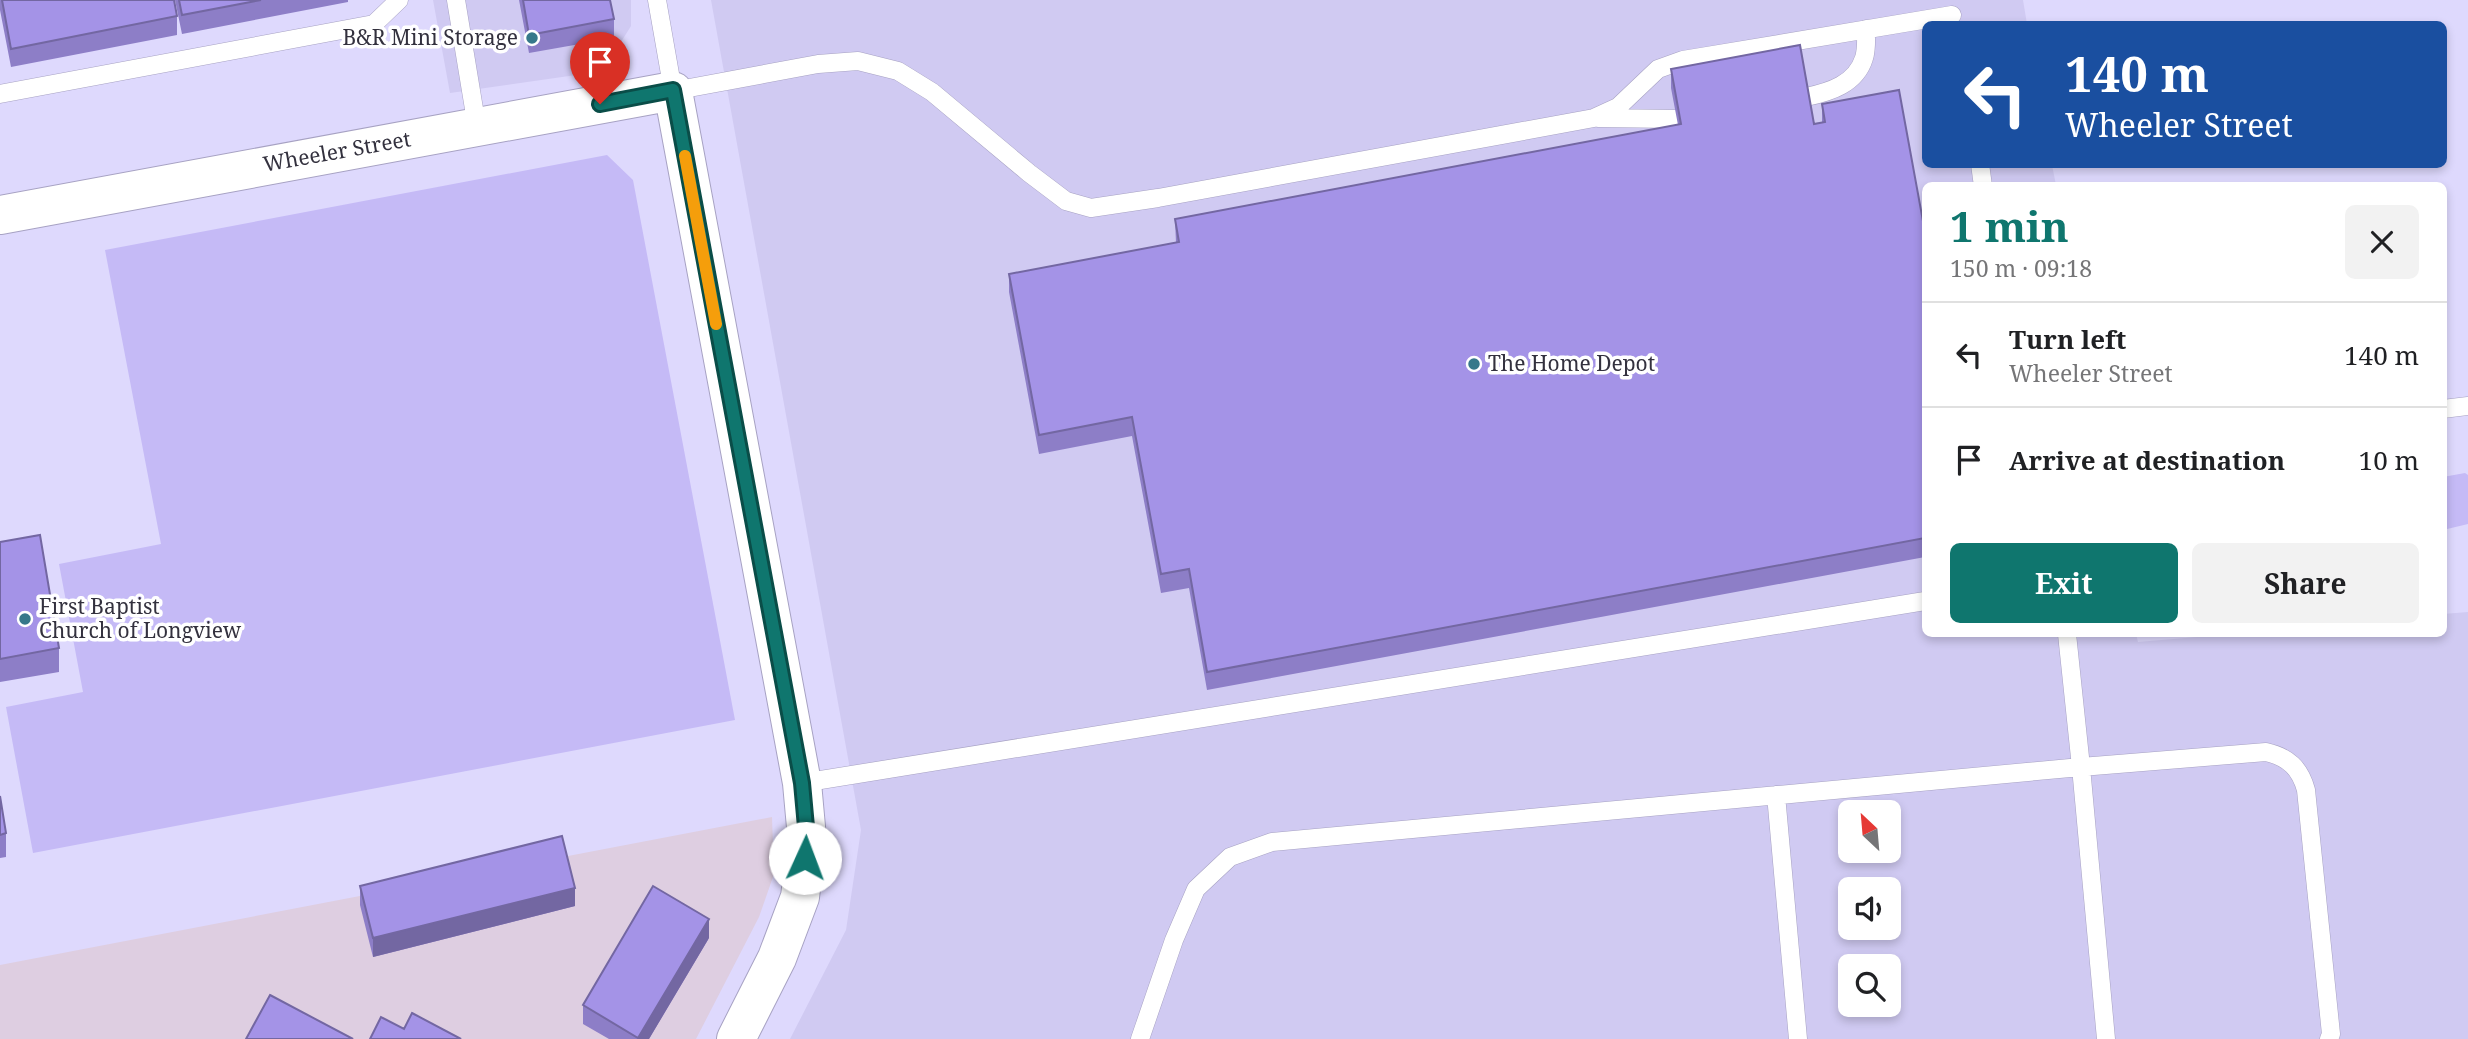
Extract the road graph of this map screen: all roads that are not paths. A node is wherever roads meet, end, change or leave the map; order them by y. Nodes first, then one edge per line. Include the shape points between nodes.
1 (399, 0) edge
2 (456, 0) edge
3 (657, 0) edge
4 (1952, 13) edge
5 (1866, 29) junction
6 (673, 90) junction
7 (0, 94) edge
8 (1806, 97) edge
9 (1594, 118) junction
10 (1677, 119) edge
11 (477, 127) junction
12 (0, 215) edge
13 (2468, 406) edge
14 (2447, 408) edge
15 (1922, 601) edge
16 (2067, 637) edge
17 (2081, 767) junction
18 (802, 783) junction
19 (1776, 795) junction
20 (736, 1039) edge
21 (1140, 1039) edge
22 (1798, 1039) edge
23 (2106, 1039) edge
24 (2329, 1039) edge

1 - 7 lane via 374,24
2 - 11 lane
3 - 6 lane
4 - 5 lane
5 - 8 lane via 1865,57 1856,73 1843,86
5 - 9 lane via 1683,60 1658,69 1618,107
6 - 9 lane via 818,64 858,61 898,71 932,92 1055,194 1091,208
6 - 11 street, Wheeler Street
6 - 18 street
9 - 10 lane
11 - 12 street, Wheeler Street
13 - 14 lane
15 - 18 lane
16 - 17 lane
17 - 19 lane
17 - 23 lane
17 - 24 lane via 2266,752 2293,764 2306,790
18 - 20 street via 807,838 800,897
19 - 21 lane via 1272,842 1230,858 1196,889
19 - 22 lane

